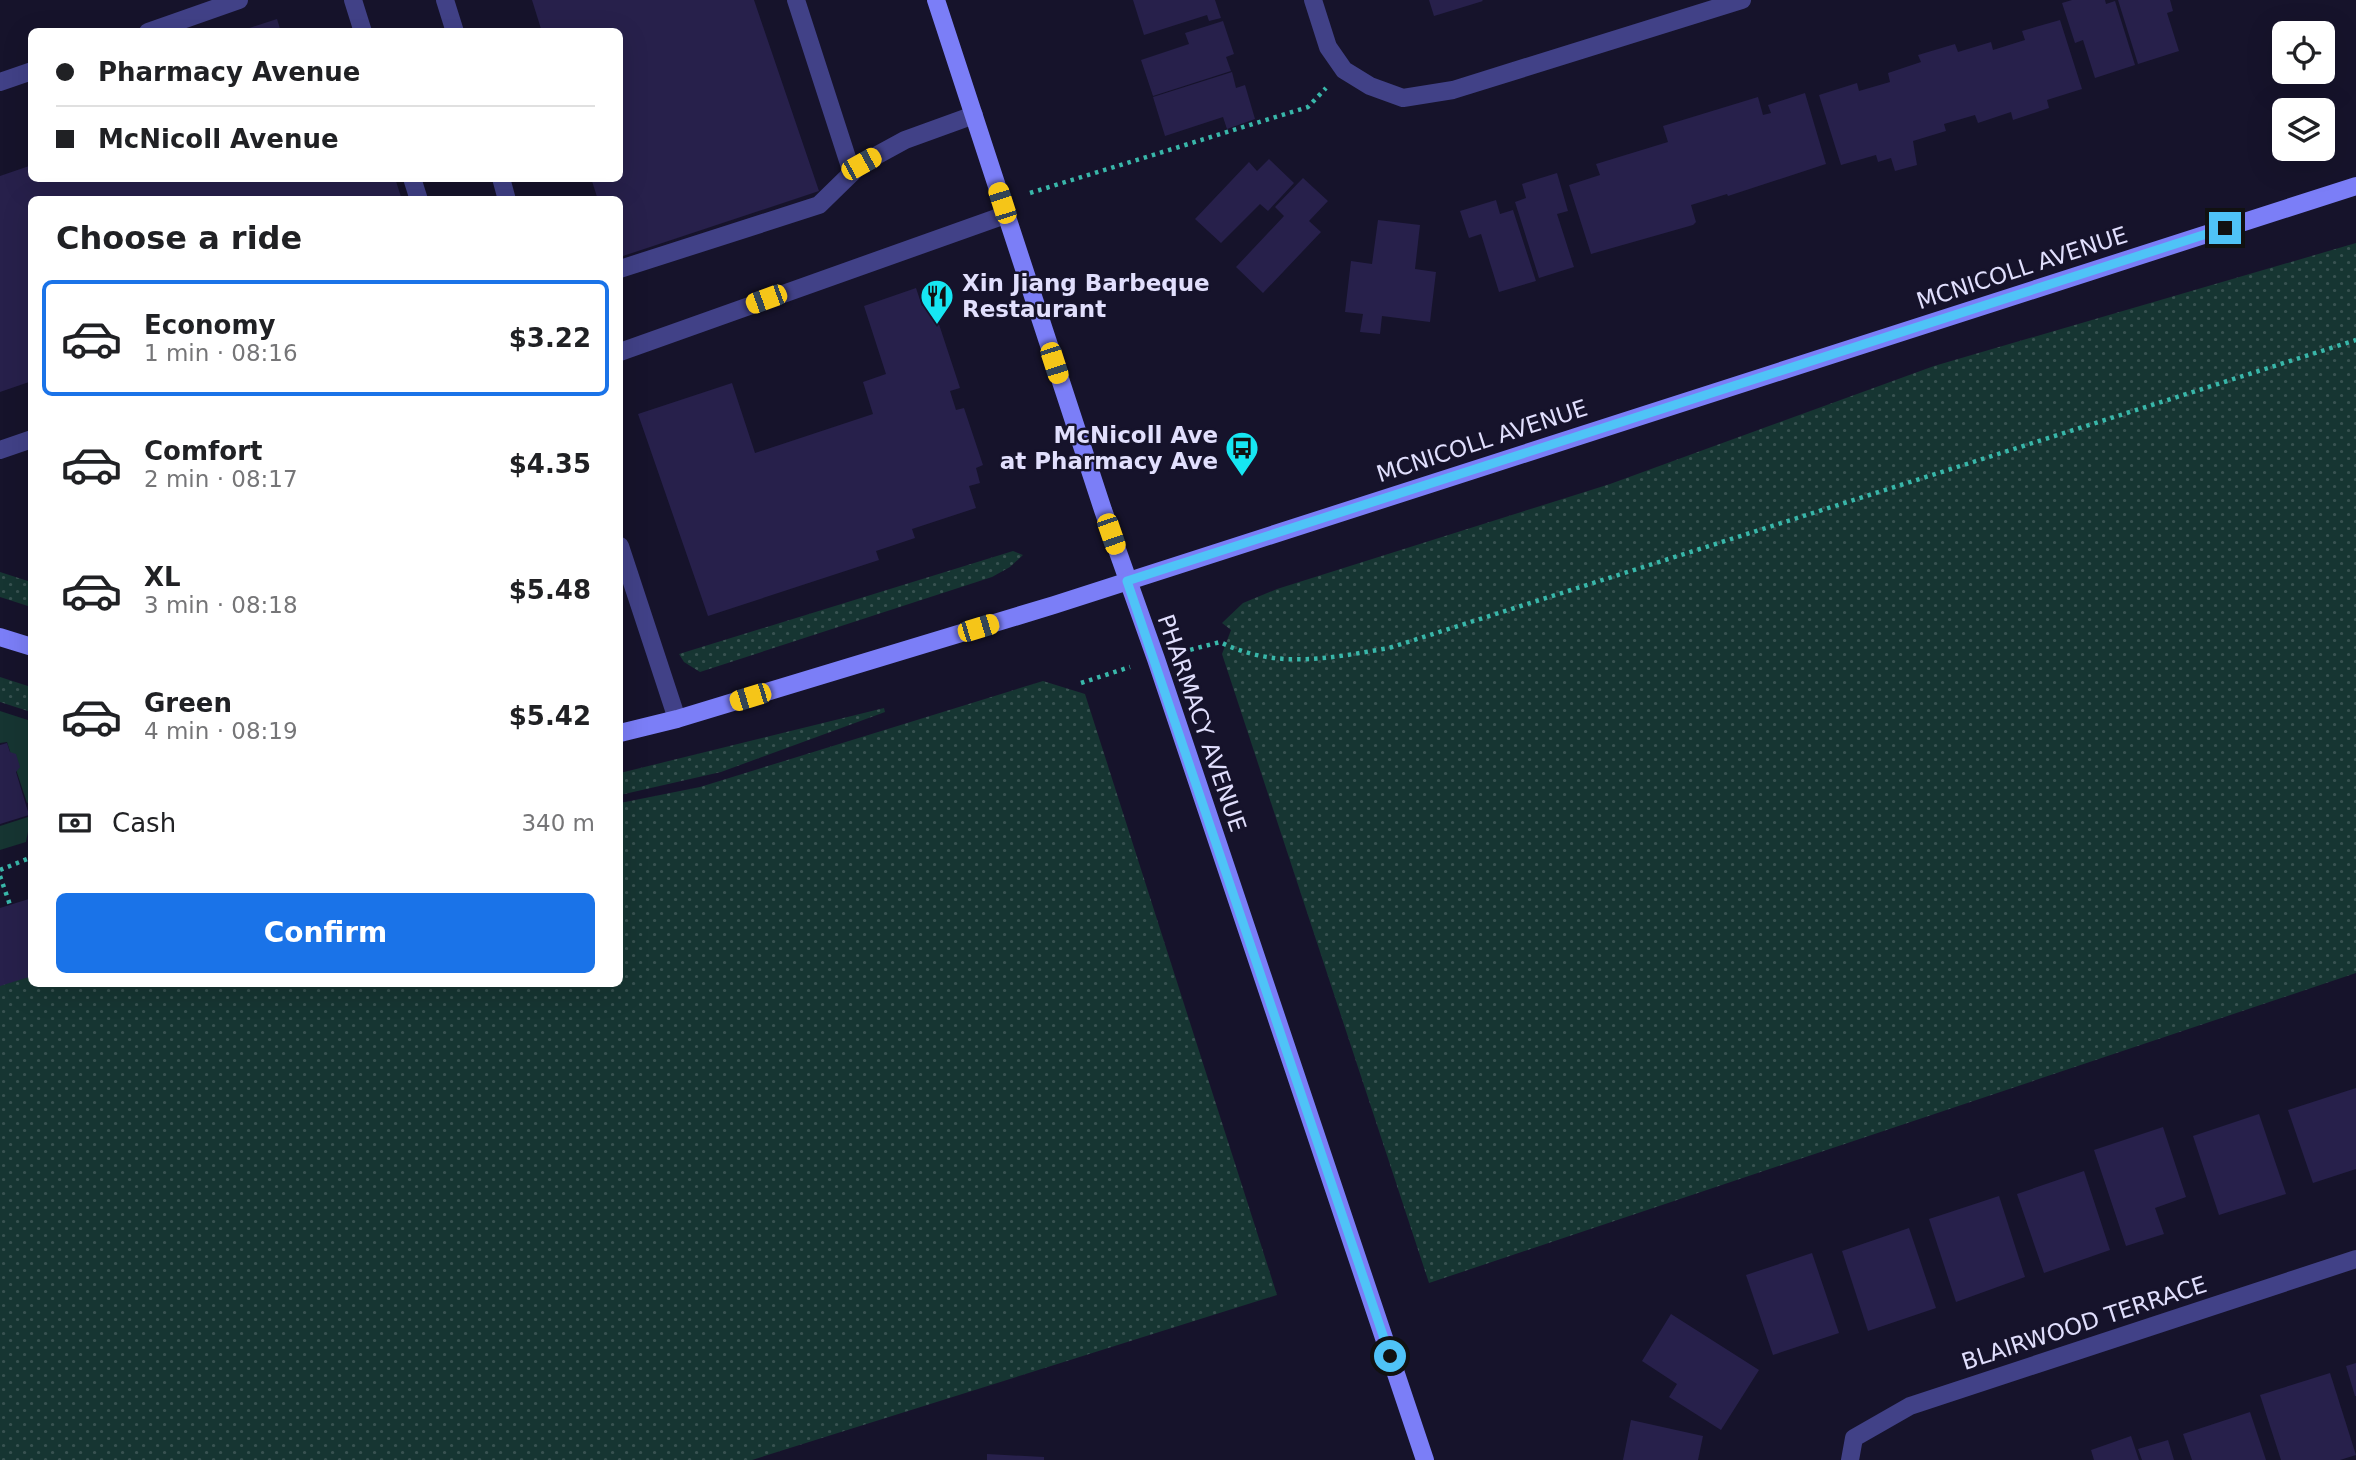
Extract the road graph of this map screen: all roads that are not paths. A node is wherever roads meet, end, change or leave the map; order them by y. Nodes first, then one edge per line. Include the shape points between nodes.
1 (239, 0) edge
2 (353, 0) edge
3 (445, 0) edge
4 (796, 0) edge
5 (936, 0) edge
6 (1313, 0) edge
7 (1742, 0) edge
8 (159, 28) edge
9 (362, 28) edge
10 (454, 28) edge
11 (28, 72) edge
12 (0, 82) edge
13 (974, 115) junction
14 (852, 173) junction
15 (2356, 186) edge
16 (1005, 215) junction
17 (623, 268) edge
18 (623, 351) edge
19 (28, 440) edge
20 (0, 450) edge
21 (623, 555) edge
22 (1127, 581) junction
23 (0, 637) edge
24 (28, 646) edge
25 (677, 719) junction
26 (623, 732) edge
27 (2356, 1259) edge
28 (1425, 1460) edge
29 (1850, 1460) edge

1 - 8 street
2 - 9 street
3 - 10 street
4 - 14 street
5 - 13 main road, PHARMACY AVENUE
6 - 7 street via 1328,47 1344,70 1403,99 1425,97
11 - 12 street
13 - 14 street via 905,140
13 - 16 main road, PHARMACY AVENUE
14 - 17 street via 819,205
15 - 22 main road, MCNICOLL AVENUE
16 - 18 street
16 - 22 main road, PHARMACY AVENUE
19 - 20 street
21 - 25 street
22 - 25 main road, MCNICOLL AVENUE
22 - 28 main road, PHARMACY AVENUE
23 - 24 main road
25 - 26 main road, MCNICOLL AVENUE
27 - 29 street, BLAIRWOOD TERRACE via 1910,1406 1854,1438

